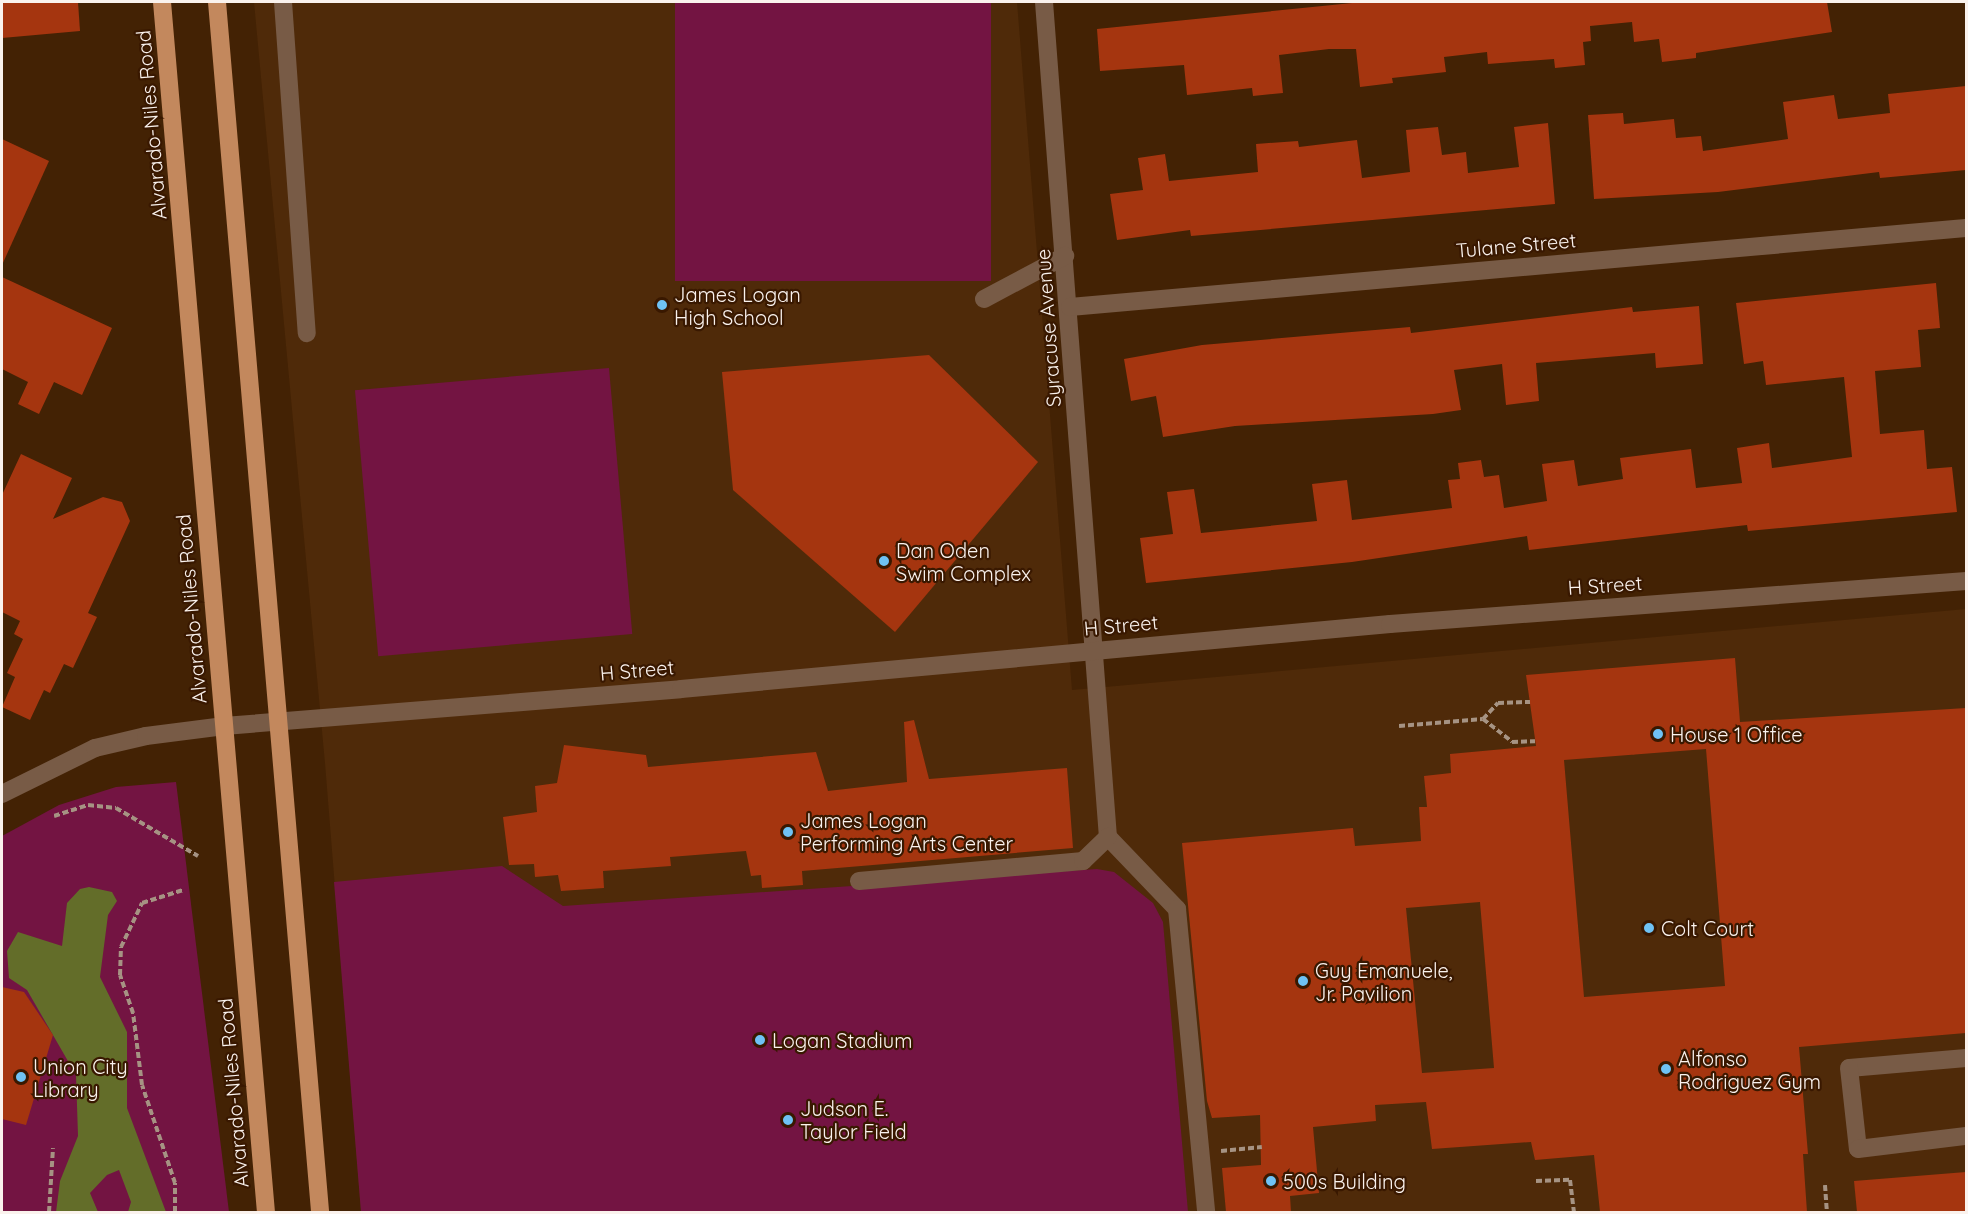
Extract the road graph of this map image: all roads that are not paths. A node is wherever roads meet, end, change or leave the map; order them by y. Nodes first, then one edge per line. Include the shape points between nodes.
1 (162, 2) edge
2 (217, 2) edge
3 (284, 2) edge
4 (1044, 2) edge
5 (1966, 228) edge
6 (1065, 256) junction
7 (984, 299) dead end
8 (1070, 307) junction
9 (307, 333) dead end
10 (1966, 581) edge
11 (1095, 650) junction
12 (280, 723) junction
13 (224, 726) junction
14 (2, 794) edge
15 (1108, 837) junction
16 (859, 881) dead end
17 (1966, 1058) edge
18 (1966, 1136) edge
19 (266, 1212) edge
20 (320, 1212) edge
21 (1206, 1212) edge

1 - 13 main road, Alvarado-Niles Road
2 - 12 main road
3 - 9 street
4 - 6 street, Syracuse Avenue
5 - 8 street, Tulane Street
6 - 7 street
6 - 8 street, Syracuse Avenue
8 - 11 street, Syracuse Avenue
10 - 11 street, H Street
11 - 12 street, H Street
11 - 15 street, Syracuse Avenue
12 - 13 street, H Street
12 - 20 main road
13 - 14 street, H Street via 146,736 95,748 47,768
13 - 19 main road, Alvarado-Niles Road
15 - 16 street via 1083,861
15 - 21 street via 1177,909
17 - 18 street via 1849,1068 1858,1149

